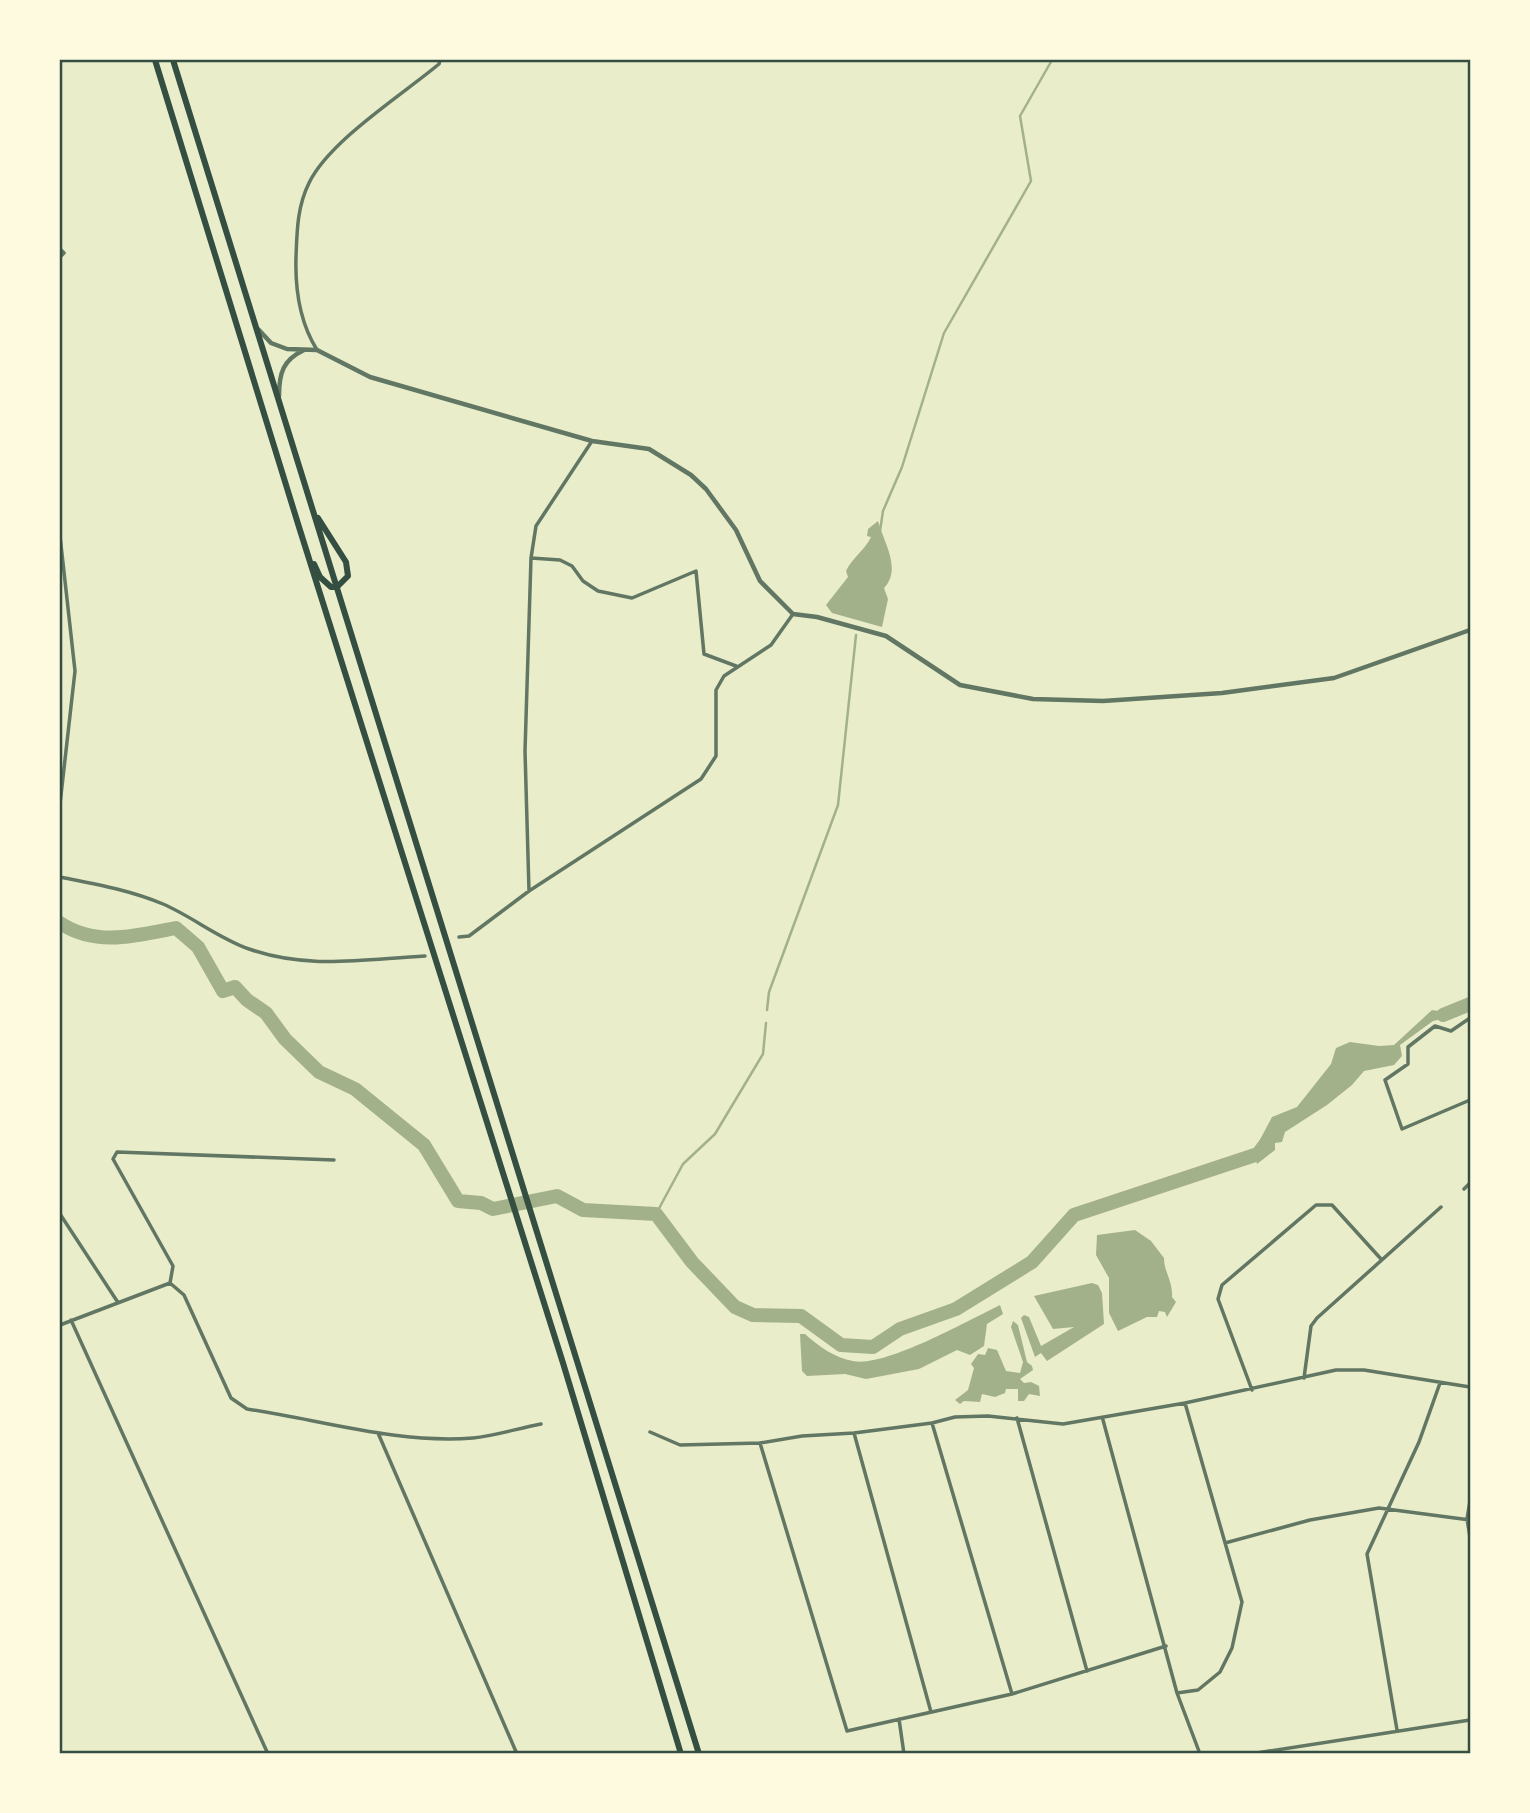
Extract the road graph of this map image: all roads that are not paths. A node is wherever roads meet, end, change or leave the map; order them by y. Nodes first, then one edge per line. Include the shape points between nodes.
1 (155, 60) edge
2 (173, 60) edge
3 (440, 60) edge
4 (60, 249) edge
5 (60, 257) edge
6 (258, 330) junction
7 (305, 349) junction
8 (317, 350) junction
9 (279, 404) junction
10 (592, 441) junction
11 (312, 510) junction
12 (299, 527) junction
13 (60, 536) edge
14 (531, 558) junction
15 (337, 587) junction
16 (793, 614) junction
17 (1471, 630) edge
18 (736, 666) junction
19 (60, 804) edge
20 (60, 877) edge
21 (529, 891) junction
22 (459, 937) dead end
23 (425, 956) dead end
24 (1471, 1018) edge
25 (1471, 1100) edge
26 (334, 1160) dead end
27 (1471, 1183) edge
28 (1464, 1189) dead end
29 (1441, 1207) dead end
30 (60, 1214) edge
31 (1381, 1259) junction
32 (170, 1283) junction
33 (117, 1301) junction
34 (71, 1320) junction
35 (60, 1325) edge
36 (1304, 1378) junction
37 (1440, 1383) junction
38 (1471, 1387) edge
39 (1252, 1390) junction
40 (1185, 1403) junction
41 (1017, 1418) junction
42 (1102, 1419) junction
43 (932, 1423) junction
44 (541, 1424) dead end
45 (650, 1432) dead end
46 (378, 1433) junction
47 (854, 1433) junction
48 (760, 1444) junction
49 (1471, 1500) edge
50 (1390, 1510) junction
51 (1469, 1519) edge
52 (1471, 1537) edge
53 (1225, 1542) junction
54 (1166, 1646) junction
55 (1087, 1671) junction
56 (1178, 1693) junction
57 (1012, 1694) junction
58 (931, 1712) junction
59 (899, 1719) junction
60 (1471, 1720) edge
61 (1397, 1730) junction
62 (1297, 1746) junction
63 (268, 1754) edge
64 (517, 1754) edge
65 (681, 1754) edge
66 (699, 1754) edge
67 (904, 1754) edge
68 (1200, 1754) edge
69 (1250, 1754) edge
70 (1298, 1754) edge

1 - 12 highway
2 - 6 highway
3 - 8 street via 340,142 309,182 298,217 296,280 307,335
4 - 5 street via 64,253
6 - 7 street via 271,343
6 - 9 highway
7 - 8 street
7 - 9 street via 283,366
8 - 10 street via 370,376
9 - 11 highway
10 - 14 street via 536,526
10 - 16 street via 649,449 691,475 736,530 760,581
11 - 15 highway
11 - 15 highway via 349,569 344,583
12 - 15 highway via 320,577 326,585
12 - 65 highway via 505,1175
13 - 19 street via 75,671
14 - 18 street via 560,560 598,591 632,597 696,571 704,654
14 - 21 street via 525,751
15 - 66 highway
16 - 17 street via 886,636 960,685 1034,699 1104,701 1222,693 1334,678
16 - 18 street via 771,646
18 - 21 street via 716,690 716,756 701,779
20 - 23 street via 128,891 250,949 292,960 331,964
21 - 22 street via 469,936
24 - 25 street via 1451,1031 1435,1026 1408,1047 1408,1064 1385,1080 1402,1129
26 - 32 street via 117,1152 113,1159 173,1266
27 - 28 street
29 - 31 street
30 - 33 street
31 - 36 street via 1311,1326
31 - 39 street via 1332,1205 1316,1205 1222,1285 1218,1298
32 - 33 street via 132,1300
32 - 46 street via 184,1295 238,1405
33 - 34 street
34 - 35 street
34 - 63 street
36 - 37 street via 1336,1370 1364,1370
36 - 39 street
37 - 38 street
37 - 50 street
39 - 40 street
40 - 42 street
40 - 53 street
41 - 42 street via 1063,1424
41 - 43 street via 955,1417
41 - 55 street
42 - 54 street
43 - 47 street
43 - 57 street
44 - 46 street via 473,1438
45 - 48 street via 680,1445
46 - 64 street
47 - 48 street
47 - 58 street
48 - 59 street via 847,1731
49 - 51 street
50 - 51 street
50 - 53 street via 1310,1520
50 - 61 street via 1367,1554
51 - 52 street
53 - 56 street via 1242,1602 1232,1648 1220,1672 1198,1689
54 - 55 street
54 - 56 street
55 - 57 street
56 - 68 street
57 - 58 street
58 - 59 street
59 - 67 street
60 - 61 street
61 - 62 street
62 - 69 street
62 - 70 street

